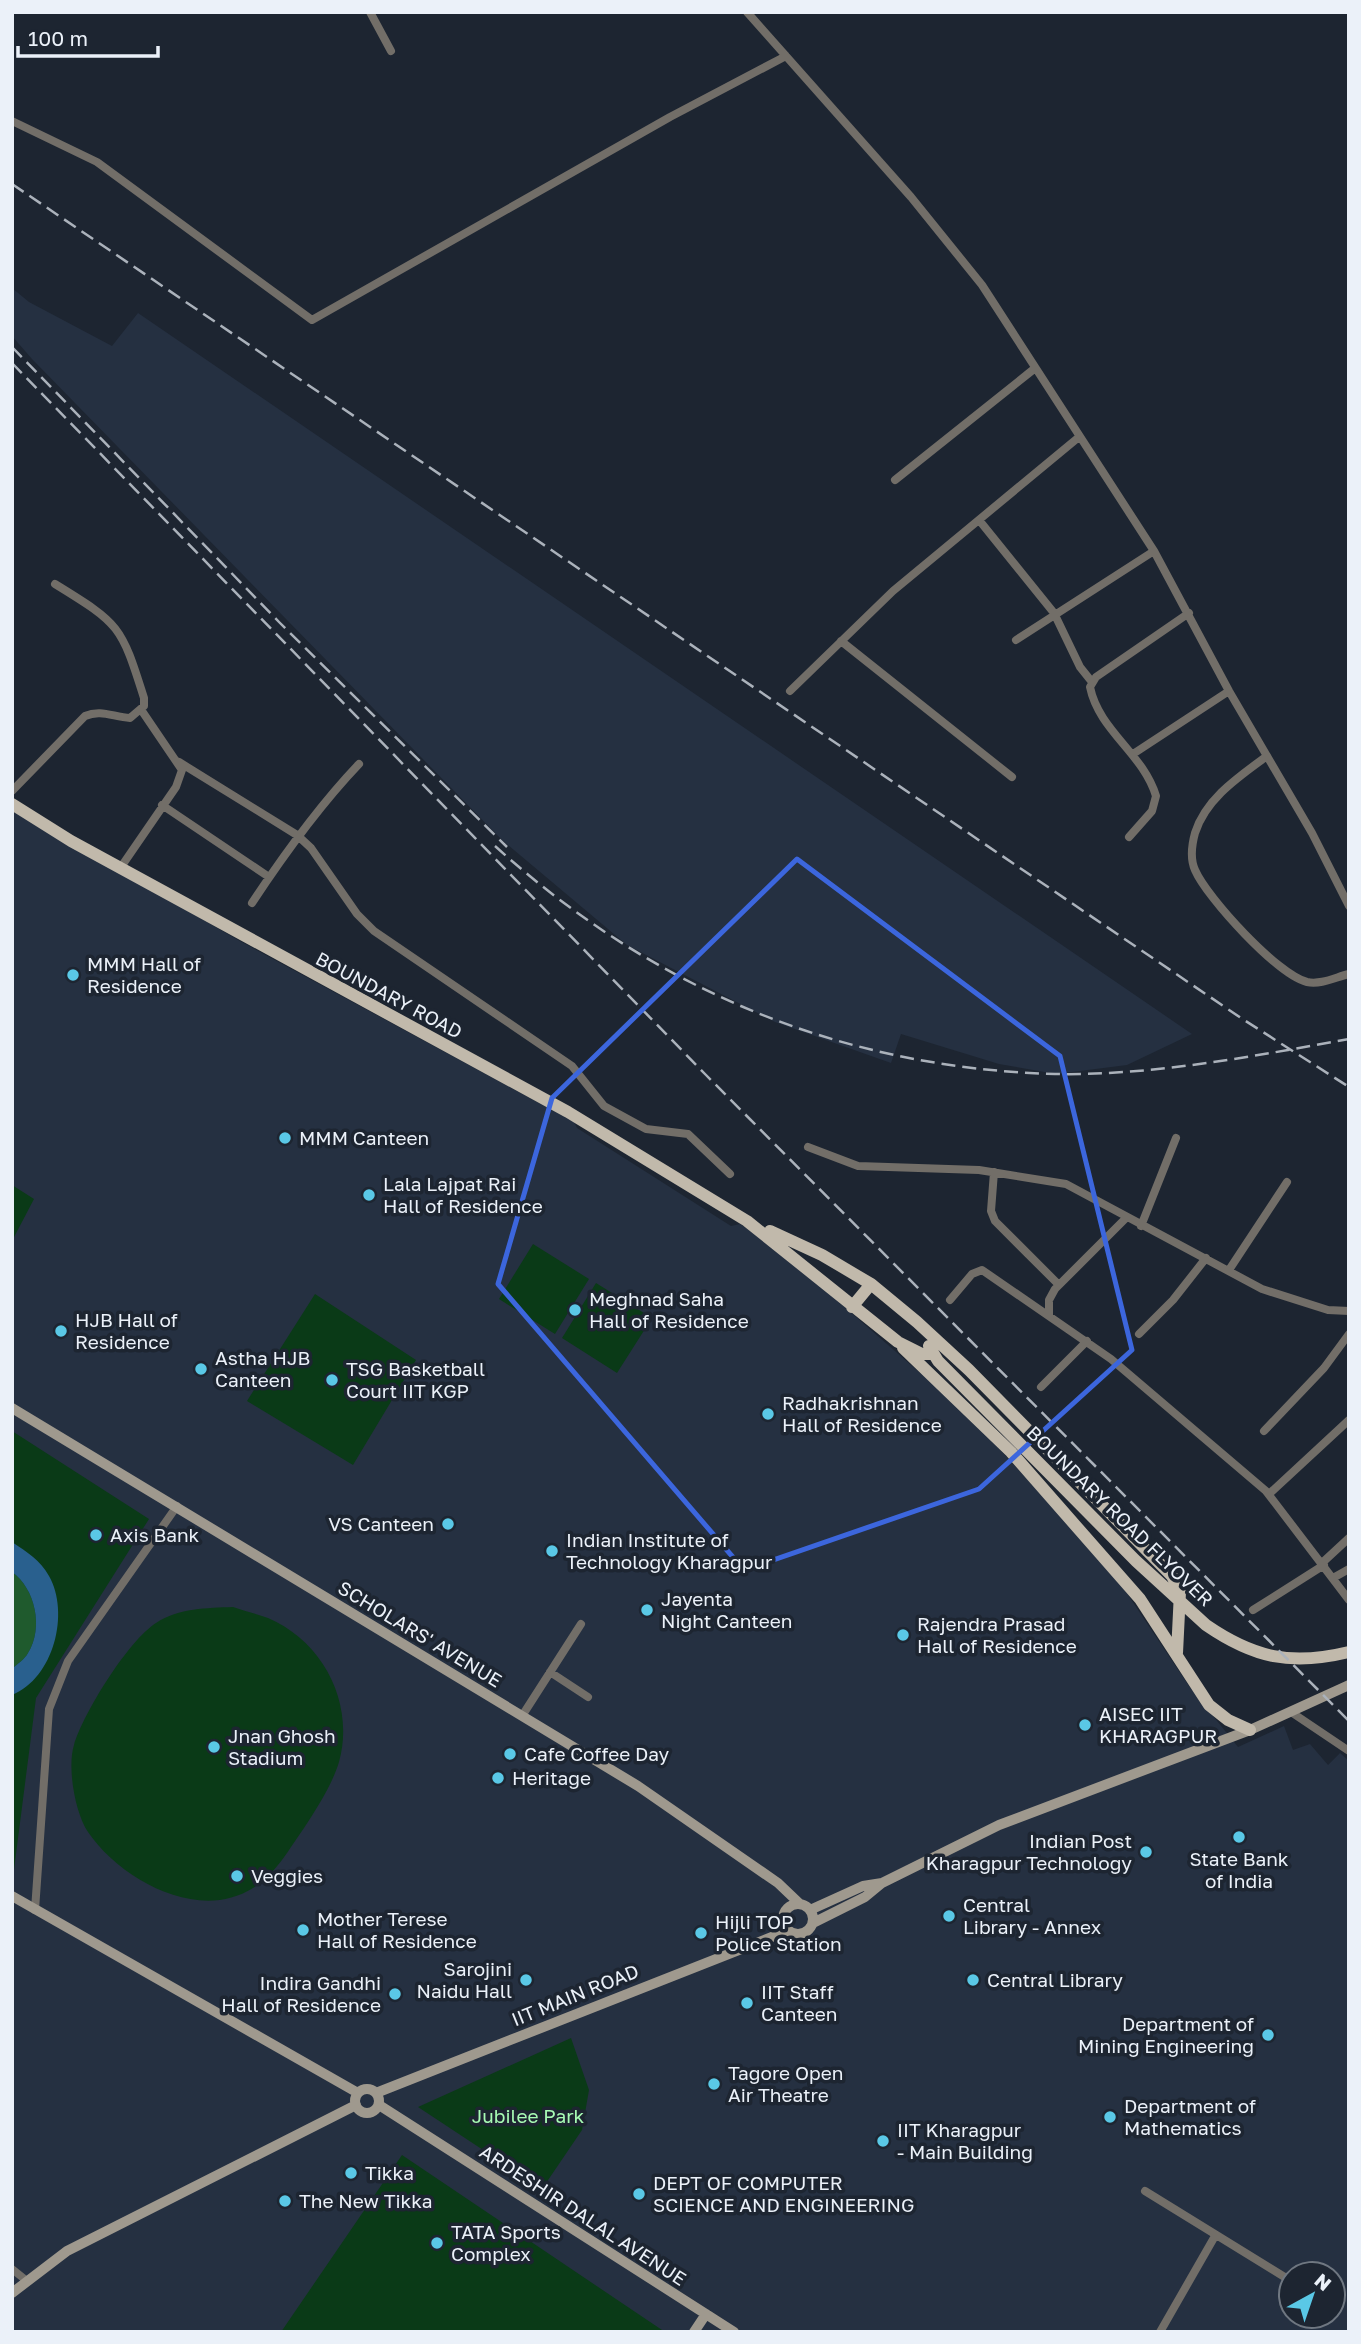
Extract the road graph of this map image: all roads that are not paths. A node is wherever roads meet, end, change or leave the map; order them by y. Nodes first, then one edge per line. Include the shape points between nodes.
1 (370, 12) edge
2 (747, 12) edge
3 (391, 51) dead end
4 (786, 56) junction
5 (12, 121) edge
6 (1034, 369) junction
7 (1079, 437) junction
8 (894, 480) dead end
9 (979, 520) junction
10 (1154, 551) junction
11 (55, 584) dead end
12 (1054, 613) junction
13 (1189, 613) junction
14 (1016, 640) dead end
15 (841, 641) junction
16 (1092, 682) junction
17 (790, 691) dead end
18 (1229, 691) junction
19 (142, 711) junction
20 (1133, 754) junction
21 (1267, 756) junction
22 (179, 762) junction
23 (359, 764) dead end
24 (1012, 777) dead end
25 (12, 791) edge
26 (12, 804) edge
27 (162, 805) junction
28 (297, 835) junction
29 (1129, 837) dead end
30 (121, 867) junction
31 (269, 877) junction
32 (252, 903) dead end
33 (1349, 906) edge
34 (1349, 974) edge
35 (1176, 1138) dead end
36 (808, 1147) dead end
37 (994, 1172) junction
38 (730, 1174) dead end
39 (1287, 1182) dead end
40 (1126, 1217) junction
41 (747, 1221) junction
42 (1141, 1226) junction
43 (1206, 1258) junction
44 (1229, 1270) junction
45 (871, 1284) junction
46 (1059, 1285) junction
47 (950, 1300) dead end
48 (852, 1307) junction
49 (1349, 1311) edge
50 (1049, 1315) junction
51 (927, 1331) junction
52 (1139, 1334) dead end
53 (1349, 1334) edge
54 (1087, 1341) junction
55 (898, 1342) junction
56 (935, 1358) junction
57 (1041, 1387) dead end
58 (12, 1408) edge
59 (1349, 1420) edge
60 (1264, 1431) dead end
61 (1269, 1494) junction
62 (177, 1506) junction
63 (1349, 1538) edge
64 (1323, 1564) junction
65 (1349, 1569) edge
66 (1333, 1578) junction
67 (1349, 1600) edge
68 (1253, 1610) dead end
69 (581, 1624) dead end
70 (1349, 1652) edge
71 (1177, 1653) junction
72 (550, 1672) junction
73 (1349, 1685) edge
74 (589, 1697) dead end
75 (1291, 1712) junction
76 (522, 1716) junction
77 (1250, 1730) junction
78 (1349, 1751) edge
79 (882, 1883) junction
80 (12, 1896) edge
81 (805, 1907) junction
82 (35, 1910) junction
83 (813, 1923) junction
84 (787, 1931) junction
85 (359, 2092) junction
86 (376, 2093) junction
87 (356, 2105) junction
88 (379, 2105) junction
89 (1145, 2191) dead end
90 (1215, 2236) junction
91 (12, 2269) edge
92 (1277, 2273) edge
93 (27, 2281) junction
94 (12, 2293) edge
95 (706, 2314) junction
96 (694, 2332) edge
97 (734, 2332) edge
98 (1160, 2332) edge

1 - 3 street
2 - 4 street
4 - 5 street via 312,320 97,162
4 - 6 street via 954,247
6 - 7 street
6 - 8 street
7 - 9 street
7 - 10 street
9 - 12 street
9 - 15 street
10 - 12 street
10 - 13 street
11 - 19 street via 115,624 128,647 144,698
12 - 14 street
12 - 16 street
13 - 16 street
13 - 18 street
15 - 17 street
15 - 24 street
16 - 20 street via 1091,695 1105,723
18 - 20 street
18 - 21 street
19 - 22 street
19 - 25 street via 130,718 93,712 85,716
20 - 29 street via 1153,787 1156,804
21 - 33 street
21 - 34 street via 1203,814 1195,834 1194,867 1243,934 1302,980 1319,982
22 - 27 street via 180,778
22 - 28 street
23 - 28 street via 334,787
26 - 30 main road, BOUNDARY ROAD
27 - 30 street
27 - 31 street
28 - 31 street
28 - 38 street via 374,931 572,1066 604,1106 646,1129 688,1134
30 - 41 main road, BOUNDARY ROAD via 568,1112
31 - 32 street
35 - 42 street
36 - 37 street via 858,1166
37 - 40 street via 1073,1186
37 - 46 street via 991,1211 995,1222
39 - 44 street
40 - 42 street
40 - 46 street
41 - 45 main road, BOUNDARY ROAD via 822,1255
41 - 48 main road, BOUNDARY ROAD
42 - 43 street
43 - 44 street
43 - 52 street
44 - 49 street via 1289,1300
45 - 48 main road
45 - 51 main road, BOUNDARY ROAD
46 - 50 street via 1049,1300
47 - 50 street via 972,1274 982,1270
48 - 55 main road, BOUNDARY ROAD
50 - 54 street
51 - 56 main road
51 - 71 main road, BOUNDARY ROAD via 1172,1576 1180,1592
53 - 60 street via 1324,1368
54 - 57 street
54 - 61 street
55 - 56 main road, BOUNDARY ROAD FLYOVER
55 - 71 main road via 1011,1452 1140,1599
56 - 70 main road, BOUNDARY ROAD FLYOVER via 1127,1553 1206,1625 1233,1644 1263,1655 1292,1660
58 - 62 street, SCHOLARS' AVENUE
59 - 61 street
61 - 64 street
62 - 76 street, SCHOLARS' AVENUE
62 - 82 street via 83,1638 55,1686 49,1709
63 - 64 street
64 - 66 street
64 - 68 street
65 - 66 street
66 - 67 street
69 - 72 street
71 - 77 main road via 1209,1705
72 - 74 street
72 - 76 street
73 - 75 street
75 - 77 street
75 - 78 street
76 - 81 street, SCHOLARS' AVENUE via 638,1786 778,1883
77 - 79 street via 999,1825
79 - 81 street
79 - 83 street via 865,1897
80 - 82 street
81 - 83 street
81 - 84 street via 790,1905 784,1912 782,1922
82 - 85 street
83 - 84 street via 800,1935
84 - 86 street, IIT MAIN ROAD
85 - 86 street via 369,2089
85 - 87 street
86 - 88 street
87 - 88 street via 367,2113
87 - 93 street via 67,2251
88 - 95 street, ARDESHIR DALAL AVENUE
89 - 90 street
90 - 92 street
90 - 98 street
91 - 93 street
93 - 94 street
95 - 96 street
95 - 97 street, ARDESHIR DALAL AVENUE

